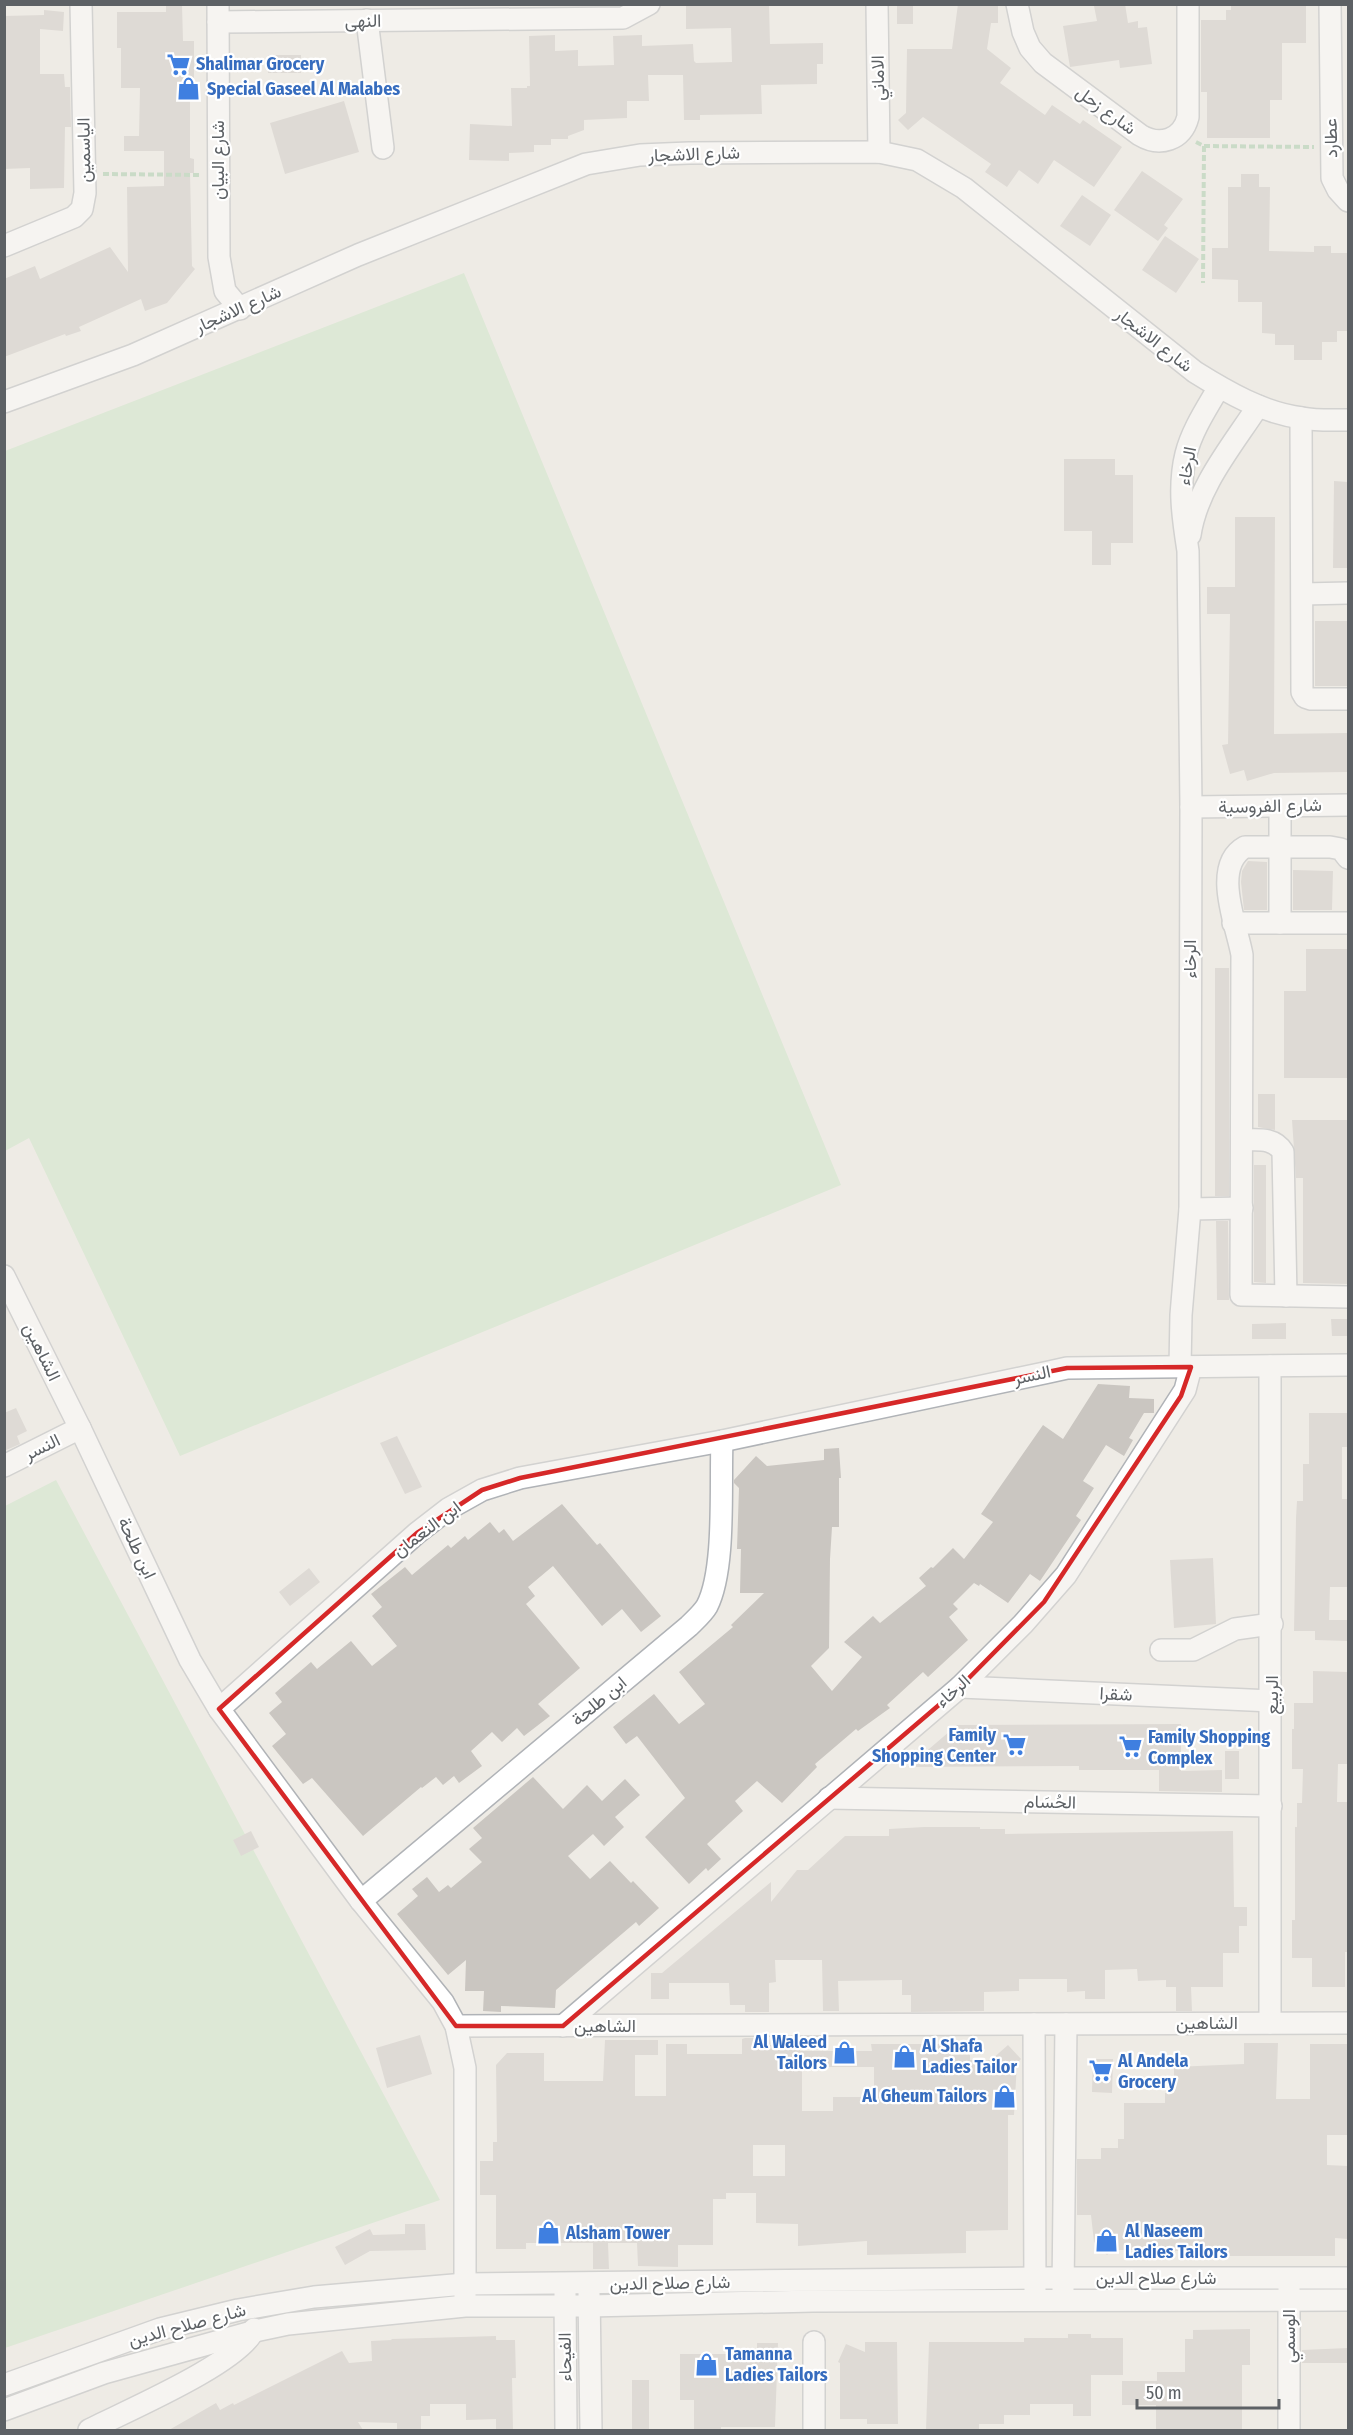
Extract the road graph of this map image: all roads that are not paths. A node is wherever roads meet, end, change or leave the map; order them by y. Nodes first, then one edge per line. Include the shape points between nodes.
1 (81, 4) edge
2 (649, 4) edge
3 (877, 4) edge
4 (1017, 4) edge
5 (1188, 4) edge
6 (1330, 4) edge
7 (448, 12) edge
8 (218, 13) edge
9 (367, 20) junction
10 (1340, 40) edge
11 (1340, 64) edge
12 (383, 148) dead end
13 (879, 152) junction
14 (1348, 201) edge
15 (4, 246) edge
16 (240, 309) junction
17 (1219, 387) junction
18 (4, 402) edge
19 (1258, 406) junction
20 (1301, 418) junction
21 (1348, 420) edge
22 (1188, 551) junction
23 (1348, 593) edge
24 (1302, 594) junction
25 (1348, 699) edge
26 (1348, 805) edge
27 (1280, 806) junction
28 (1191, 807) junction
29 (1281, 847) junction
30 (1348, 858) edge
31 (1233, 923) junction
32 (1280, 923) junction
33 (1348, 923) edge
34 (1242, 1140) junction
35 (1242, 1208) junction
36 (1190, 1209) junction
37 (4, 1275) edge
38 (1286, 1296) junction
39 (1348, 1297) edge
40 (1348, 1365) edge
41 (1270, 1366) junction
42 (1185, 1367) junction
43 (80, 1428) junction
44 (722, 1441) junction
45 (4, 1466) edge
46 (1272, 1624) junction
47 (1161, 1650) dead end
48 (960, 1687) junction
49 (1272, 1701) junction
50 (219, 1710) junction
51 (829, 1798) junction
52 (1271, 1806) junction
53 (361, 1901) junction
54 (1270, 2023) junction
55 (1348, 2023) edge
56 (1034, 2024) junction
57 (1066, 2024) junction
58 (456, 2026) junction
59 (563, 2026) junction
60 (1035, 2278) junction
61 (1063, 2278) junction
62 (1289, 2278) junction
63 (1348, 2278) edge
64 (465, 2284) junction
65 (565, 2284) junction
66 (589, 2284) junction
67 (1289, 2300) junction
68 (1348, 2300) edge
69 (1036, 2301) junction
70 (1063, 2301) junction
71 (465, 2306) junction
72 (564, 2306) junction
73 (589, 2306) junction
74 (250, 2308) junction
75 (255, 2331) junction
76 (814, 2342) dead end
77 (4, 2385) edge
78 (4, 2410) edge
79 (89, 2430) edge
80 (566, 2430) edge
81 (591, 2430) edge
82 (814, 2430) edge
83 (1289, 2430) edge

1 - 15 street, الياسمين via 85,193 82,209 74,217
2 - 7 street, النهى via 623,18
3 - 13 street, الاماني
4 - 5 street, شارع زحل via 1030,48 1043,63 1148,140 1165,141 1179,134 1188,117
6 - 10 street, عطارد
7 - 9 street, النهى
8 - 9 street, النهى
8 - 16 street, شارع البيان via 219,257 225,291
9 - 12 street
10 - 11 street, عطارد
11 - 14 street, عطارد via 1331,147 1332,178
13 - 16 street, شارع الاشجار via 639,155 586,164 358,255
13 - 17 street, شارع الاشجار via 917,160 964,188
16 - 18 street, شارع الاشجار via 133,355
17 - 19 street, شارع الاشجار
17 - 22 street, الرخاء via 1186,452 1182,511
19 - 20 street, شارع الاشجار
19 - 22 street, الرخاء via 1205,488
20 - 21 street, شارع الاشجار
20 - 24 street
22 - 28 street, الرخاء
23 - 24 street
24 - 25 street via 1302,692 1311,699
26 - 27 street, شارع الفروسية
27 - 28 street, شارع الفروسية
27 - 29 street
28 - 36 street, الرخاء
29 - 30 street via 1335,847
29 - 31 street via 1245,847 1231,861 1229,897
29 - 32 street
31 - 32 street
31 - 34 street via 1242,955
32 - 33 street
34 - 35 street
34 - 38 street via 1268,1140 1283,1152
35 - 36 street
35 - 38 street via 1241,1295
36 - 42 street, الرخاء via 1181,1315
37 - 43 street, الشاهين
38 - 39 street
40 - 41 street, النسر
41 - 42 street, النسر
41 - 46 street, الربيع
42 - 44 street, النسر via 1067,1368
42 - 48 street, الرخاء via 1185,1390 1066,1575
43 - 45 street, النسر
43 - 50 street, ابن طلحة via 190,1660
44 - 50 street, ابن النعمان via 520,1478 482,1490 417,1533
44 - 53 street, ابن طلحة via 718,1569 706,1609
46 - 47 street via 1236,1629 1193,1650
46 - 49 street, الربيع
48 - 49 street, شقرا
48 - 51 street, الرخاء
49 - 52 street, الربيع
50 - 53 street, ابن طلحة
51 - 52 street, الحُسَام
51 - 59 street, الرخاء
52 - 54 street, الربيع
53 - 58 street, ابن طلحة via 443,2002
54 - 55 street, الشاهين
54 - 57 street, الشاهين
56 - 57 street, الشاهين
56 - 59 street, الشاهين
56 - 60 street
57 - 61 street
58 - 59 street, الشاهين
58 - 64 street via 465,2068
60 - 61 street, شارع صلاح الدين
60 - 66 street, شارع صلاح الدين
60 - 69 street
61 - 62 street, شارع صلاح الدين
61 - 70 street
62 - 63 street, شارع صلاح الدين
62 - 67 street, الوسمي
64 - 65 street, شارع صلاح الدين
64 - 71 street
64 - 74 street, شارع صلاح الدين via 314,2297
65 - 66 street, شارع صلاح الدين
65 - 72 street, الفيحاء
66 - 73 street, الفيحاء
67 - 68 street, شارع صلاح الدين
67 - 70 street, شارع صلاح الدين
67 - 83 street, الوسمي
69 - 70 street, شارع صلاح الدين
69 - 73 street, شارع صلاح الدين
71 - 72 street, شارع صلاح الدين
71 - 75 street, شارع صلاح الدين via 309,2321
72 - 73 street, شارع صلاح الدين
72 - 80 street, الفيحاء
73 - 81 street, الفيحاء
74 - 75 street
74 - 77 street, شارع صلاح الدين via 160,2330
75 - 78 street, شارع صلاح الدين via 104,2373
75 - 79 street, شارع صلاح الدين via 214,2367
76 - 82 street

